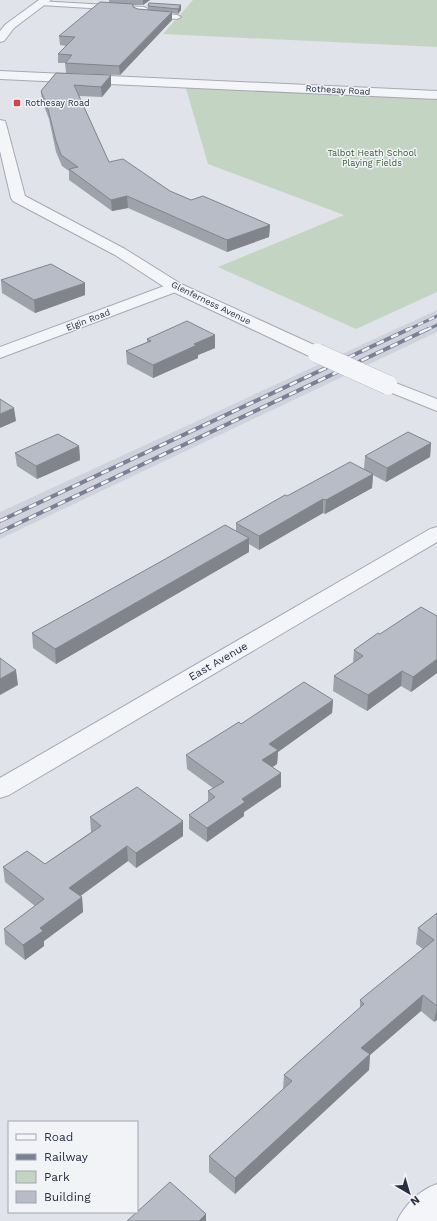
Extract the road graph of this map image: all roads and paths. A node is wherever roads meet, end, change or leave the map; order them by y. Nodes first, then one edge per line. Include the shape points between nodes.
1 (43, 2) edge
2 (177, 17) edge
3 (1, 35) edge
4 (0, 75) edge
5 (437, 95) edge
6 (0, 124) edge
7 (175, 287) junction
8 (0, 353) edge
9 (437, 406) edge
10 (437, 533) edge
11 (0, 789) edge
12 (437, 1199) edge
13 (414, 1221) edge

1 - 2 lane via 144,9 138,14
1 - 3 street
4 - 5 street, Rothesay Road
6 - 7 street, Glenferness Avenue via 18,198 120,252
7 - 8 street, Elgin Road
7 - 9 street, Glenferness Avenue, bridge
10 - 11 street, East Avenue
12 - 13 street

